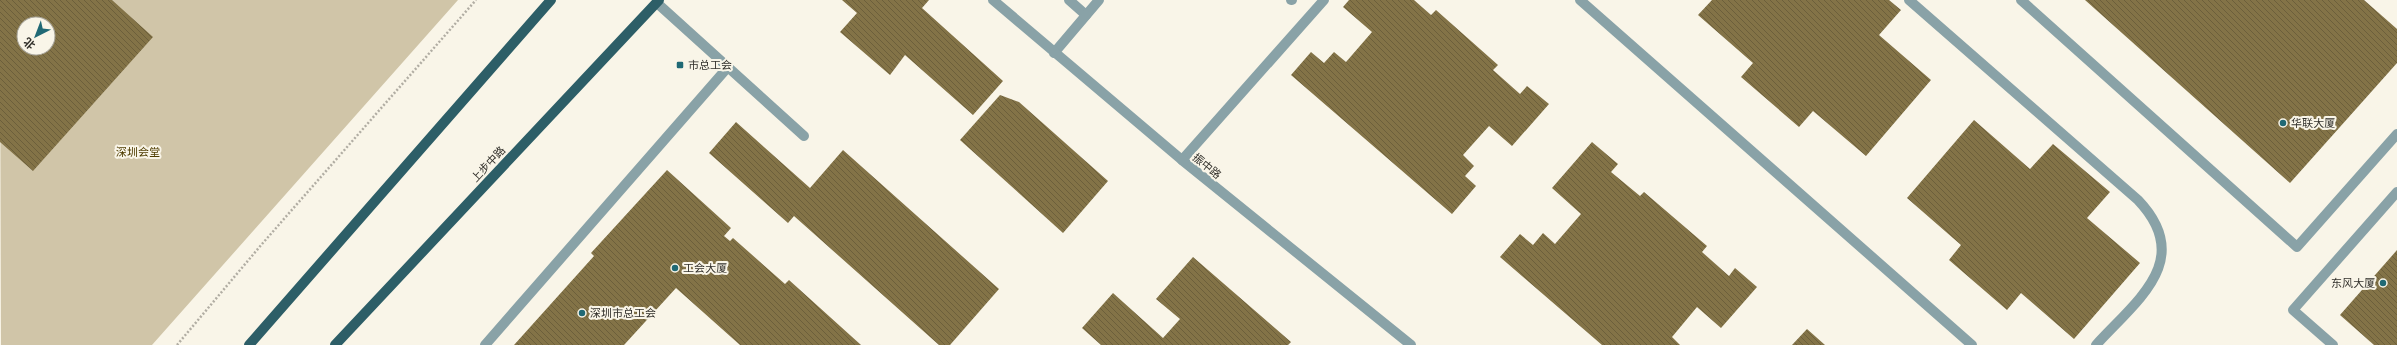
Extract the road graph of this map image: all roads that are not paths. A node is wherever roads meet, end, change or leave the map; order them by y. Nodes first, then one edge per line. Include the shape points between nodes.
1 (550, 0) edge
2 (993, 0) edge
3 (1069, 0) edge
4 (1099, 0) edge
5 (1324, 0) edge
6 (1580, 0) edge
7 (1909, 0) edge
8 (2020, 0) edge
9 (658, 1) edge
10 (1086, 15) junction
11 (1054, 53) junction
12 (728, 68) junction
13 (2397, 134) edge
14 (804, 136) dead end
15 (1182, 160) junction
16 (2397, 192) edge
17 (249, 345) edge
18 (335, 345) edge
19 (485, 345) edge
20 (1411, 345) edge
21 (1972, 345) edge
22 (2096, 345) edge
23 (2333, 345) edge

1 - 17 main road
2 - 11 street, 振中路
3 - 10 street
4 - 10 street
5 - 15 street
6 - 21 street
7 - 22 street via 2138,200 2157,224 2163,248 2162,261 2157,272 2144,293
8 - 13 street via 2297,247
9 - 12 street
9 - 18 main road, 上步中路
10 - 11 street
11 - 15 street, 振中路
12 - 14 street
12 - 19 street
15 - 20 street, 振中路
16 - 23 street via 2293,310

